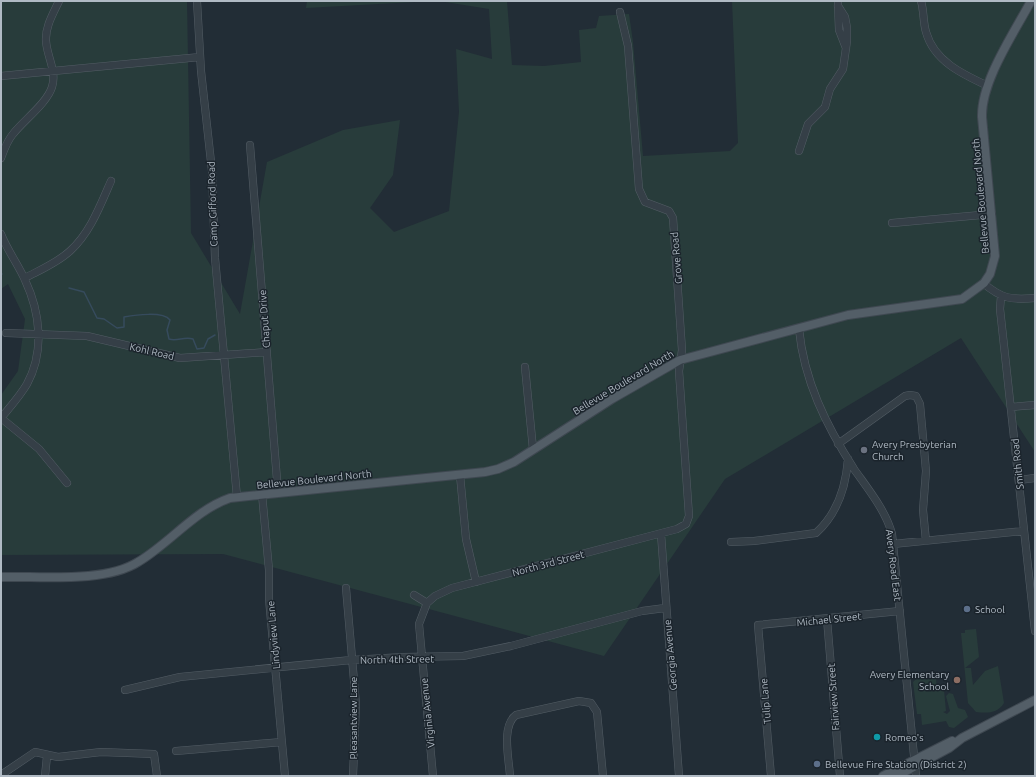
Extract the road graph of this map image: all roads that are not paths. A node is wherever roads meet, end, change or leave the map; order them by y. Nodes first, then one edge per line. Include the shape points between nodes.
1 (59, 1) edge
2 (197, 1) edge
3 (921, 1) edge
4 (1031, 1) edge
5 (838, 3) edge
6 (620, 12) dead end
7 (200, 57) junction
8 (53, 71) junction
9 (1, 76) edge
10 (988, 86) junction
11 (250, 145) dead end
12 (799, 151) dead end
13 (1, 158) edge
14 (111, 182) dead end
15 (992, 214) junction
16 (892, 223) dead end
17 (1, 234) edge
18 (25, 278) junction
19 (983, 283) junction
20 (1001, 296) junction
21 (1035, 298) edge
22 (798, 329) junction
23 (6, 333) dead end
24 (39, 334) junction
25 (267, 352) junction
26 (224, 356) junction
27 (680, 360) junction
28 (525, 366) dead end
29 (1035, 405) edge
30 (1012, 407) junction
31 (1, 418) edge
32 (838, 444) junction
33 (533, 449) junction
34 (848, 459) junction
35 (460, 475) junction
36 (1035, 478) edge
37 (1019, 480) junction
38 (67, 483) dead end
39 (278, 492) junction
40 (262, 494) junction
41 (237, 497) junction
42 (686, 524) joint
43 (1024, 530) junction
44 (661, 534) junction
45 (926, 541) junction
46 (730, 542) dead end
47 (893, 544) junction
48 (1, 577) edge
49 (476, 582) junction
50 (1033, 586) edge
51 (346, 588) dead end
52 (414, 595) dead end
53 (427, 603) junction
54 (665, 608) junction
55 (900, 611) junction
56 (827, 619) junction
57 (758, 625) joint
58 (1035, 631) edge
59 (422, 657) junction
60 (351, 660) junction
61 (276, 668) junction
62 (125, 690) dead end
63 (1035, 700) edge
64 (282, 742) junction
65 (176, 751) dead end
66 (47, 756) junction
67 (914, 763) junction
68 (1, 775) edge
69 (46, 776) edge
70 (157, 776) edge
71 (285, 776) edge
72 (353, 776) edge
73 (433, 776) edge
74 (510, 776) edge
75 (603, 776) edge
76 (679, 776) edge
77 (771, 776) edge
78 (840, 776) edge
79 (883, 776) edge
80 (897, 776) edge
81 (916, 776) edge

1 - 8 street via 46,33 47,51
2 - 7 street, Camp Gifford Road
3 - 10 street via 926,32 935,50 957,70
4 - 10 main road, Bellevue Boulevard North
5 - 12 street via 846,22 843,69 830,90 824,107 808,124
6 - 27 street, Grove Road via 628,46 639,189 645,202 669,211 673,218 682,350
7 - 8 street
7 - 26 street, Camp Gifford Road via 212,171 214,243
8 - 9 street
8 - 13 street via 49,93 13,134
10 - 15 main road, Bellevue Boulevard North via 982,117
11 - 25 street, Chaput Drive via 269,320
14 - 18 street via 91,223 76,245 57,260
15 - 16 street
15 - 19 main road, Bellevue Boulevard North via 996,256 990,274
17 - 18 street
18 - 24 street via 35,306
19 - 20 street
19 - 22 main road, Bellevue Boulevard North via 970,295 953,302 848,315
20 - 21 street via 1016,299
20 - 30 street, Smith Road via 1000,309
22 - 27 main road, Bellevue Boulevard North
22 - 32 street, Avery Road East via 806,373
23 - 24 street, Kohl Road
24 - 26 street, Kohl Road via 87,336 170,357
24 - 31 street via 35,360 27,383
25 - 26 street, Kohl Road
25 - 39 street, Chaput Drive
26 - 41 street, Camp Gifford Road
27 - 33 main road, Bellevue Boulevard North
27 - 42 street, Grove Road via 689,516
28 - 33 street
29 - 30 street
30 - 37 street, Smith Road
31 - 38 street via 39,449
32 - 34 street, Avery Road East
32 - 45 street via 910,395 916,396 920,404 926,471 923,510
33 - 35 main road, Bellevue Boulevard North via 498,469
34 - 46 street via 847,477 841,496 830,516 816,533
34 - 47 street, Avery Road East via 887,519
35 - 39 main road, Bellevue Boulevard North
35 - 49 street via 466,538
36 - 37 street
37 - 43 street, Smith Road
39 - 40 main road, Bellevue Boulevard North
40 - 41 main road, Bellevue Boulevard North
40 - 61 street, Lindyview Lane
41 - 48 main road, Bellevue Boulevard North via 223,500 208,508 139,562 121,570 88,576
42 - 44 street, North 3rd Street
43 - 45 street
43 - 50 street, Smith Road
44 - 49 street, North 3rd Street
44 - 54 street, Georgia Avenue
45 - 47 street
47 - 55 street, Avery Road East
49 - 53 street, North 3rd Street via 447,590
50 - 58 street, Smith Road
51 - 60 street, Pleasantview Lane
52 - 53 street
53 - 59 street, Virginia Avenue via 419,624
54 - 59 street, North 4th Street via 642,611 511,646 463,656
54 - 76 street, Georgia Avenue
55 - 56 street, Michael Street
55 - 67 street, Avery Road East
56 - 57 street, Michael Street
56 - 78 street, Fairview Street
57 - 77 street, Tulip Lane
59 - 60 street, North 4th Street
59 - 73 street, Virginia Avenue
60 - 61 street, North 4th Street
60 - 72 street, Pleasantview Lane via 356,704
61 - 62 street, North 4th Street via 180,677
61 - 64 street, Lindyview Lane
63 - 67 main road via 962,738 949,748
64 - 65 street
64 - 71 street, Lindyview Lane
66 - 68 street via 35,752
66 - 69 street
66 - 70 street via 101,752 154,754
67 - 79 main road
67 - 80 main road
67 - 81 street, Avery Road East
74 - 75 street via 507,728 512,718 579,701 594,705 599,721

